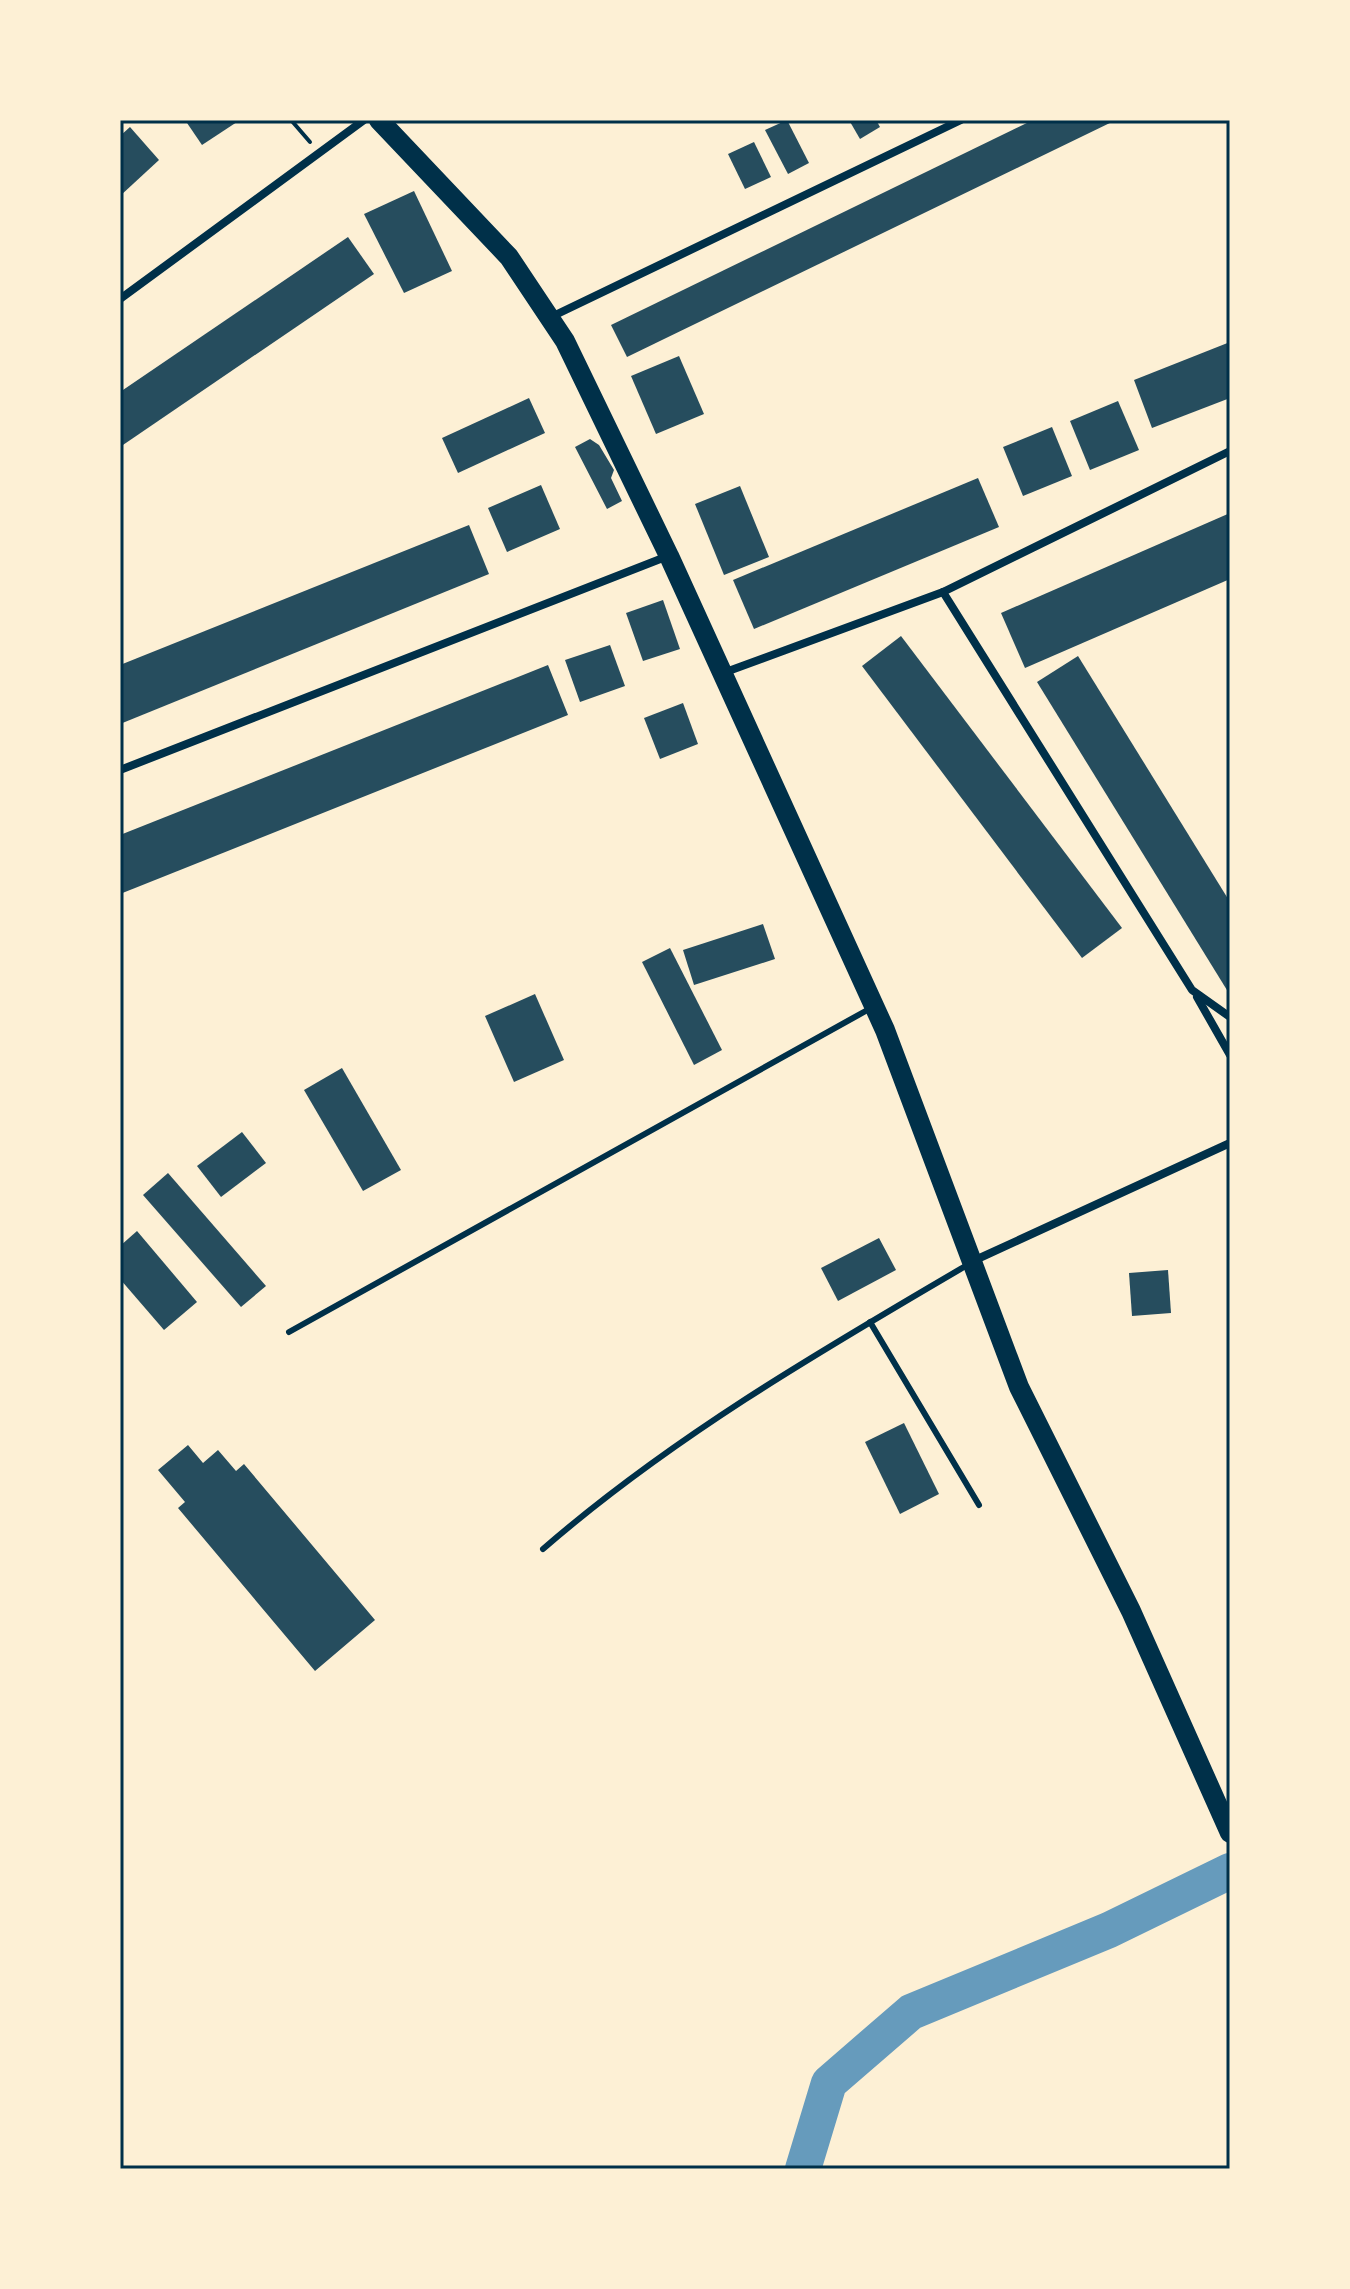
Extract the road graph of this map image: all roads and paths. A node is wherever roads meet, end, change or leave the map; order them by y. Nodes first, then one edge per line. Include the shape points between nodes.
1 (291, 120) edge
2 (364, 120) edge
3 (379, 120) edge
4 (961, 120) edge
5 (321, 154) junction
6 (120, 299) edge
7 (550, 318) junction
8 (1230, 451) edge
9 (669, 556) junction
10 (943, 592) junction
11 (723, 673) junction
12 (120, 770) edge
13 (1192, 990) junction
14 (874, 1006) junction
15 (1230, 1017) edge
16 (1230, 1055) edge
17 (1230, 1143) edge
18 (972, 1262) junction
19 (870, 1322) junction
20 (289, 1332) dead end
21 (979, 1505) dead end
22 (543, 1549) dead end
23 (1230, 1833) edge

1 - 5 path
2 - 5 street
3 - 7 main road via 509,257
4 - 7 street
5 - 6 street
7 - 9 main road
8 - 10 street
9 - 11 main road
9 - 12 street
10 - 11 street
10 - 13 street
11 - 14 main road
13 - 15 street
13 - 16 street
14 - 18 main road
14 - 20 lane
17 - 18 street
18 - 19 lane
18 - 23 main road via 1019,1387 1131,1611
19 - 21 lane
19 - 22 lane via 606,1494

